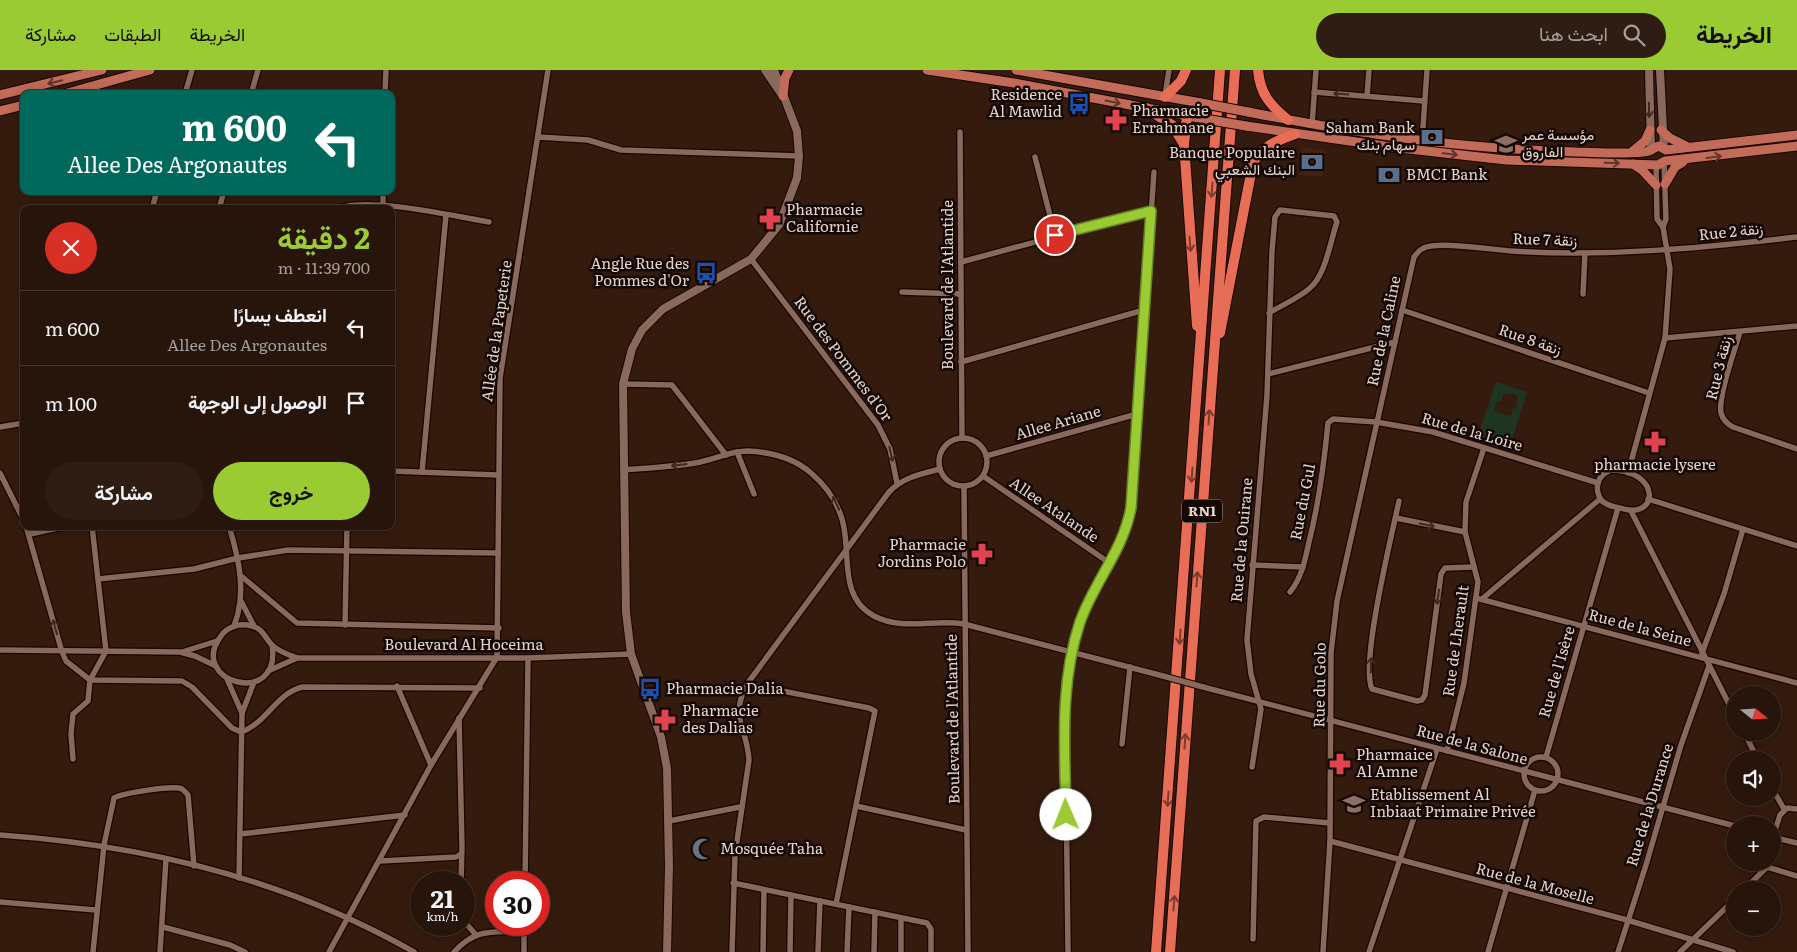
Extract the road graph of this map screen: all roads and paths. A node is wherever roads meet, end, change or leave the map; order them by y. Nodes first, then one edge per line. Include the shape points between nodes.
1 (102, 70) edge
2 (150, 70) edge
3 (192, 70) edge
4 (258, 70) edge
5 (386, 70) edge
6 (548, 70) edge
7 (765, 70) edge
8 (774, 70) edge
9 (789, 70) edge
10 (927, 70) edge
11 (1016, 70) edge
12 (1169, 70) edge
13 (1186, 70) edge
14 (1220, 70) edge
15 (1235, 70) edge
16 (1258, 70) edge
17 (1316, 70) edge
18 (1370, 70) edge
19 (1427, 70) edge
20 (1649, 70) edge
21 (1660, 70) edge
22 (20, 90) edge
23 (20, 90) edge
24 (78, 90) edge
25 (186, 90) edge
26 (252, 90) edge
27 (385, 90) edge
28 (1314, 92) junction
29 (0, 95) edge
30 (783, 96) junction
31 (1367, 96) junction
32 (1165, 97) junction
33 (1424, 100) junction
34 (20, 106) edge
35 (1146, 108) junction
36 (0, 111) edge
37 (1187, 116) junction
38 (1288, 120) junction
39 (1312, 125) junction
40 (1650, 130) junction
41 (1661, 130) junction
42 (960, 132) dead end
43 (1296, 134) junction
44 (1797, 135) edge
45 (538, 137) junction
46 (1422, 142) junction
47 (1184, 144) junction
48 (1797, 146) edge
49 (1689, 147) junction
50 (1665, 149) junction
51 (1651, 150) junction
52 (1633, 152) junction
53 (799, 156) junction
54 (1035, 157) dead end
55 (1690, 160) junction
56 (1660, 163) junction
57 (1633, 164) junction
58 (1154, 172) dead end
59 (1661, 184) junction
60 (383, 195) edge
61 (358, 205) edge
62 (383, 205) joint
63 (395, 207) edge
64 (1151, 211) junction
65 (446, 215) junction
66 (489, 222) dead end
67 (1663, 227) junction
68 (1055, 235) junction
69 (1797, 237) edge
70 (1422, 249) joint
71 (1667, 251) junction
72 (1585, 253) junction
73 (751, 259) junction
74 (961, 262) junction
75 (902, 292) dead end
76 (961, 294) junction
77 (1583, 294) dead end
78 (1144, 310) junction
79 (1402, 310) junction
80 (1269, 312) junction
81 (1797, 326) edge
82 (1740, 332) junction
83 (1665, 338) junction
84 (1394, 342) junction
85 (1200, 358) junction
86 (961, 362) junction
87 (1268, 374) junction
88 (1211, 382) junction
89 (623, 384) junction
90 (1649, 393) junction
91 (1137, 414) junction
92 (1336, 418) joint
93 (1376, 422) junction
94 (20, 424) edge
95 (0, 427) edge
96 (962, 438) junction
97 (1484, 448) junction
98 (1797, 449) edge
99 (737, 452) junction
100 (726, 455) junction
101 (986, 456) junction
102 (940, 469) junction
103 (623, 470) junction
104 (395, 471) edge
105 (422, 472) junction
106 (0, 473) edge
107 (1628, 473) junction
108 (498, 475) junction
109 (983, 476) junction
110 (897, 483) junction
111 (1598, 483) junction
112 (964, 486) junction
113 (754, 494) dead end
114 (1600, 499) junction
115 (1648, 499) junction
116 (1399, 501) dead end
117 (1618, 508) junction
118 (1631, 511) junction
119 (20, 514) edge
120 (1396, 518) junction
121 (1743, 529) junction
122 (28, 530) edge
123 (48, 530) edge
124 (92, 530) edge
125 (230, 530) edge
126 (347, 530) edge
127 (1465, 532) junction
128 (30, 534) junction
129 (1797, 546) edge
130 (346, 550) junction
131 (846, 550) junction
132 (498, 553) junction
133 (238, 558) junction
134 (1111, 564) junction
135 (1252, 565) junction
136 (1303, 567) junction
137 (1474, 567) junction
138 (240, 575) junction
139 (98, 579) junction
140 (1290, 592) dead end
141 (241, 598) junction
142 (1479, 598) junction
143 (964, 624) junction
144 (345, 625) junction
145 (234, 626) junction
146 (254, 626) junction
147 (1584, 626) junction
148 (499, 628) junction
149 (217, 641) junction
150 (272, 645) junction
151 (0, 650) edge
152 (106, 651) junction
153 (1072, 651) junction
154 (62, 652) junction
155 (180, 652) junction
156 (631, 654) junction
157 (1704, 656) junction
158 (297, 658) junction
159 (497, 658) junction
160 (528, 658) junction
161 (216, 666) junction
162 (1709, 666) junction
163 (1130, 667) junction
164 (268, 672) junction
165 (227, 679) junction
166 (90, 680) junction
167 (254, 682) junction
168 (1797, 683) edge
169 (746, 684) junction
170 (397, 686) junction
171 (480, 688) junction
172 (1726, 699) edge
173 (1260, 702) junction
174 (242, 714) junction
175 (459, 718) junction
176 (1332, 720) junction
177 (241, 732) junction
178 (1122, 744) dead end
179 (1437, 749) junction
180 (1447, 751) junction
181 (1546, 758) junction
182 (72, 759) dead end
183 (431, 766) junction
184 (1252, 767) dead end
185 (1524, 771) junction
186 (1557, 780) junction
187 (1535, 790) junction
188 (1781, 804) edge
189 (856, 806) junction
190 (740, 807) junction
191 (1663, 808) junction
192 (1784, 809) junction
193 (1797, 809) edge
194 (405, 815) junction
195 (1781, 817) edge
196 (669, 821) junction
197 (1330, 824) junction
198 (1726, 824) edge
199 (966, 830) junction
200 (240, 834) junction
201 (0, 835) edge
202 (1781, 840) edge
203 (1330, 841) junction
204 (1797, 843) edge
205 (104, 845) junction
206 (461, 854) junction
207 (166, 859) junction
208 (1400, 860) junction
209 (380, 861) junction
210 (194, 866) junction
211 (1781, 870) edge
212 (461, 871) edge
213 (525, 871) edge
214 (1761, 871) edge
215 (1797, 876) edge
216 (239, 878) junction
217 (1752, 881) edge
218 (734, 883) junction
219 (1506, 889) junction
220 (764, 890) junction
221 (791, 895) junction
222 (820, 901) junction
223 (0, 902) edge
224 (836, 904) junction
225 (849, 907) junction
226 (1726, 908) edge
227 (96, 910) junction
228 (875, 912) junction
229 (347, 916) junction
230 (901, 918) junction
231 (1627, 920) junction
232 (163, 927) junction
233 (485, 934) edge
234 (476, 935) joint
235 (524, 936) edge
236 (1253, 939) dead end
237 (1691, 941) junction
238 (93, 952) edge
239 (160, 952) edge
240 (245, 952) edge
241 (329, 952) edge
242 (414, 952) edge
243 (454, 952) edge
244 (524, 952) edge
245 (667, 952) edge
246 (732, 952) edge
247 (763, 952) edge
248 (790, 952) edge
249 (818, 952) edge
250 (847, 952) edge
251 (874, 952) edge
252 (901, 952) edge
253 (931, 952) edge
254 (968, 952) edge
255 (1068, 952) edge
256 (1156, 952) edge
257 (1170, 952) edge
258 (1323, 952) edge
259 (1369, 952) edge
260 (1488, 952) edge
261 (1618, 952) edge
262 (1680, 952) edge
263 (1733, 952) edge

1 -> 22 main road
2 - 24 main road
3 - 25 street
4 - 26 street
5 - 27 street
6 - 45 street, Allée de la Papeterie
7 - 30 main road
8 - 30 main road
9 - 30 main road
10 -> 35 main road
11 - 32 main road
12 - 32 street
13 - 32 highway via 1181,81
14 -> 85 highway, RN1
15 - 88 highway, RN1
16 - 38 highway via 1262,93
17 - 28 street
18 - 31 street
19 - 33 street
20 -> 40 main road
21 - 41 main road
23 -> 29 main road
31 -> 28 street
28 - 39 street
30 - 53 main road via 796,131
31 - 33 street
32 - 38 main road, bridge
33 - 46 street
34 - 36 main road
35 - 37 main road
35 - 47 highway via 1172,126
37 - 43 main road, bridge
37 - 47 highway
38 - 39 main road
39 - 46 main road
40 - 51 main road
40 - 52 main road via 1645,141
41 - 49 main road
41 - 50 main road
42 - 74 street, Boulevard de l'Atlantide
43 -> 57 main road via 1506,160
43 - 88 highway via 1262,150 1253,163
44 - 49 main road
45 - 53 street via 595,141 620,150
45 - 108 street, Allée de la Papeterie via 500,378
46 - 52 main road via 1507,149
47 -> 85 highway
55 -> 48 main road
49 - 50 main road
50 - 51 main road via 1658,146
50 - 56 main road via 1667,156
51 - 52 main road
51 - 56 main road via 1649,158
53 - 73 main road via 795,185 779,225
54 - 68 street
55 - 56 main road
55 - 59 main road via 1674,166
56 - 57 main road
56 - 59 street
56 - 59 street
57 - 59 main road
58 - 64 street
59 - 67 street via 1666,218
59 - 67 street via 1657,219
60 - 62 street
61 - 62 street
63 - 65 street
64 - 68 street
64 - 78 street
65 - 66 street
65 - 105 street
67 - 71 street
68 - 74 street
69 - 71 street, Rue 2 زنقة
70 - 72 street, Rue 7 زنقة via 1441,246
70 - 79 street, Rue de la Caline via 1411,265
71 - 72 street, Rue 7 زنقة
71 - 83 street via 1670,293
72 - 77 street
73 - 89 main road via 663,309 642,330 632,349
73 -> 110 street, Rue des Pommes d'Or via 878,425 890,449
74 - 76 street, Boulevard de l'Atlantide
75 - 76 street
76 - 86 street, Boulevard de l'Atlantide
78 - 86 street
78 - 91 street
79 - 84 street, Rue de la Caline
79 - 90 street, Rue 8 زنقة
80 - 80 street, Rue de la Ouirane via 1276,213 1280,210 1334,216 1337,222 1315,283
80 - 87 street, Rue de la Ouirane
81 - 82 street, Rue 3 زنقة
82 - 83 street, Rue 3 زنقة
82 - 98 street, Rue 3 زنقة via 1723,395 1722,415 1733,428
83 - 90 street
84 - 87 street
84 - 93 street, Rue de la Caline
85 -> 256 highway, RN1
86 - 96 street, Boulevard de l'Atlantide
87 - 135 street, Rue de la Ouirane
257 -> 88 highway, RN1
89 - 100 street via 672,385
89 - 103 main road
90 - 107 street
91 - 101 street, Allee Ariane
91 - 134 street via 1131,508 1123,540
92 - 93 street, Rue de la Loire
92 - 136 street, Rue du Gul via 1328,424 1318,507
93 - 97 street, Rue de la Loire via 1433,432
93 - 176 street, Rue du Golo via 1337,601 1331,653
94 - 95 street
96 - 101 street via 978,443
96 - 102 street via 944,448 939,460
97 - 111 street, Rue de la Loire
97 - 127 street, Rue de Lherault via 1467,497
99 - 100 street, Rue de la Salone
99 - 113 street
131 -> 99 street, Rue de la Salone via 842,517 823,483 806,468 786,458 766,453
100 -> 103 street, Rue de la Salone via 694,463
101 - 109 street
102 - 110 street
102 - 112 street via 948,481
103 - 156 main road via 626,612
104 - 105 street
105 - 108 street
106 - 119 street
107 - 111 street via 1609,470
107 - 115 street via 1647,483
108 - 132 street, Allée de la Papeterie
109 - 112 street via 976,483
109 - 134 street, Allee Atalande
110 - 131 street
111 - 114 street
112 - 143 street, Boulevard de l'Atlantide
114 - 117 street
114 - 142 street
115 - 118 street via 1644,506
115 - 121 street
116 - 120 street
117 - 118 street
117 - 147 street, Rue de l'Isère
118 - 157 street
120 -> 127 street
137 -> 120 street via 1445,568 1441,574 1422,700 1372,689 1373,632
121 - 129 street
121 - 157 street
122 - 128 street
123 - 128 street
124 - 139 street
125 - 133 street
126 - 130 street
127 - 137 street, Rue de Lherault
154 -> 128 street
130 - 132 street
130 - 133 street via 288,550
130 - 144 street
131 - 143 street, Rue de la Salone via 848,580 853,593 874,616 890,622
131 - 169 street
132 - 148 street, Allée de la Papeterie
133 - 138 street
133 - 139 street via 194,568
134 - 153 street via 1087,606
135 - 136 street
135 - 173 street, Rue de la Ouirane via 1248,659
136 - 140 street, Rue du Gul via 1297,584
137 - 142 street, Rue de Lherault
138 - 141 street
138 - 144 street via 294,622
139 - 152 street
141 - 145 street
141 - 146 street
142 - 147 street, Rue de la Seine
142 - 180 street, Rue de Lherault via 1464,683
143 - 153 street, Rue de la Salone
143 - 199 street, Boulevard de l'Atlantide
144 - 148 street
145 - 146 street
145 - 149 street
146 - 150 street via 268,637
147 - 157 street, Rue de la Seine
147 - 181 street, Rue de l'Isère
148 - 159 street, Allée de la Papeterie
149 - 155 street
149 - 161 street via 214,653
150 - 158 street, Boulevard Al Hoceima
150 - 164 street
151 - 154 street
152 - 154 street
152 - 155 street
152 - 166 street
153 - 163 street, Rue de la Salone
153 - 255 street via 1064,707
154 - 166 street via 66,661
155 - 161 street
156 - 160 street, Boulevard Al Hoceima
156 - 196 main road via 661,737 667,768
157 - 162 street
157 - 168 street, Rue de la Seine
158 - 159 street, Boulevard Al Hoceima
158 - 164 street, Boulevard Al Hoceima
159 - 160 street, Boulevard Al Hoceima
159 - 171 street
160 - 213 street
161 - 165 street
162 - 172 street
162 - 191 street, Rue de la Durance
163 - 173 street, Rue de la Salone, bridge
163 - 178 street
164 - 167 street
165 - 167 street via 235,683
165 - 174 street
166 - 177 street via 182,681 232,728
166 - 182 street via 88,701 76,710 71,723
167 - 174 street
169 - 189 street via 873,709 875,714
169 - 190 street via 738,706 738,717 750,760
170 - 171 street
170 - 177 street via 296,688
170 - 183 street
171 - 175 street
173 - 176 street, Rue de la Salone
173 - 184 street, Rue de la Ouirane via 1261,715
174 - 177 street
175 - 183 street
175 - 206 street
176 - 179 street, Rue de la Salone
176 - 197 street, Rue du Golo
177 - 200 street
179 - 180 street, Rue de la Salone
179 - 208 street
180 - 185 street, Rue de la Salone
181 - 185 street via 1534,758
181 - 186 street via 1556,766
183 - 194 street
185 - 186 street, Rue de la Salone
185 - 187 street via 1526,783
186 - 187 street via 1548,789
186 - 191 street, Rue de la Salone
187 - 219 street
188 - 192 street
189 - 199 street
189 - 224 street
190 - 196 street
190 - 218 street
191 - 198 street, Rue de la Salone
191 - 231 street, Rue de la Durance
192 - 193 street
192 - 195 street
194 - 200 street
194 - 209 street
196 - 245 main road
197 - 203 street, Rue du Golo
197 - 236 street via 1264,817 1256,821
199 - 254 street, Boulevard de l'Atlantide
200 - 216 street
201 - 205 street
202 - 204 street
203 - 208 street, Rue de la Moselle
203 - 258 street, Rue du Golo
205 - 207 street
205 - 210 street via 114,798 144,791 183,790 188,795
205 - 227 street
206 - 209 street via 456,857
206 - 212 street
207 - 210 street
207 - 232 street
208 - 219 street, Rue de la Moselle
208 - 259 street
209 - 229 street
210 - 216 street
211 - 215 street
214 - 217 street
216 - 229 street
218 - 220 street
218 - 246 street
219 - 231 street, Rue de la Moselle
219 - 260 street
220 - 221 street
220 - 247 street
221 - 222 street
221 - 248 street
222 - 224 street
222 - 249 street
223 - 227 street
224 - 225 street
225 - 228 street
225 - 250 street
226 - 237 street
227 - 238 street
228 - 230 street
228 - 251 street
229 - 241 street
229 - 242 street
230 - 252 street
230 - 253 street via 929,924
231 - 237 street, Rue de la Moselle
231 - 261 street, Rue de la Durance
232 - 239 street
232 - 240 street
233 - 234 street
234 - 243 street via 465,940
235 - 244 street
237 - 262 street
237 - 263 street, Rue de la Moselle

